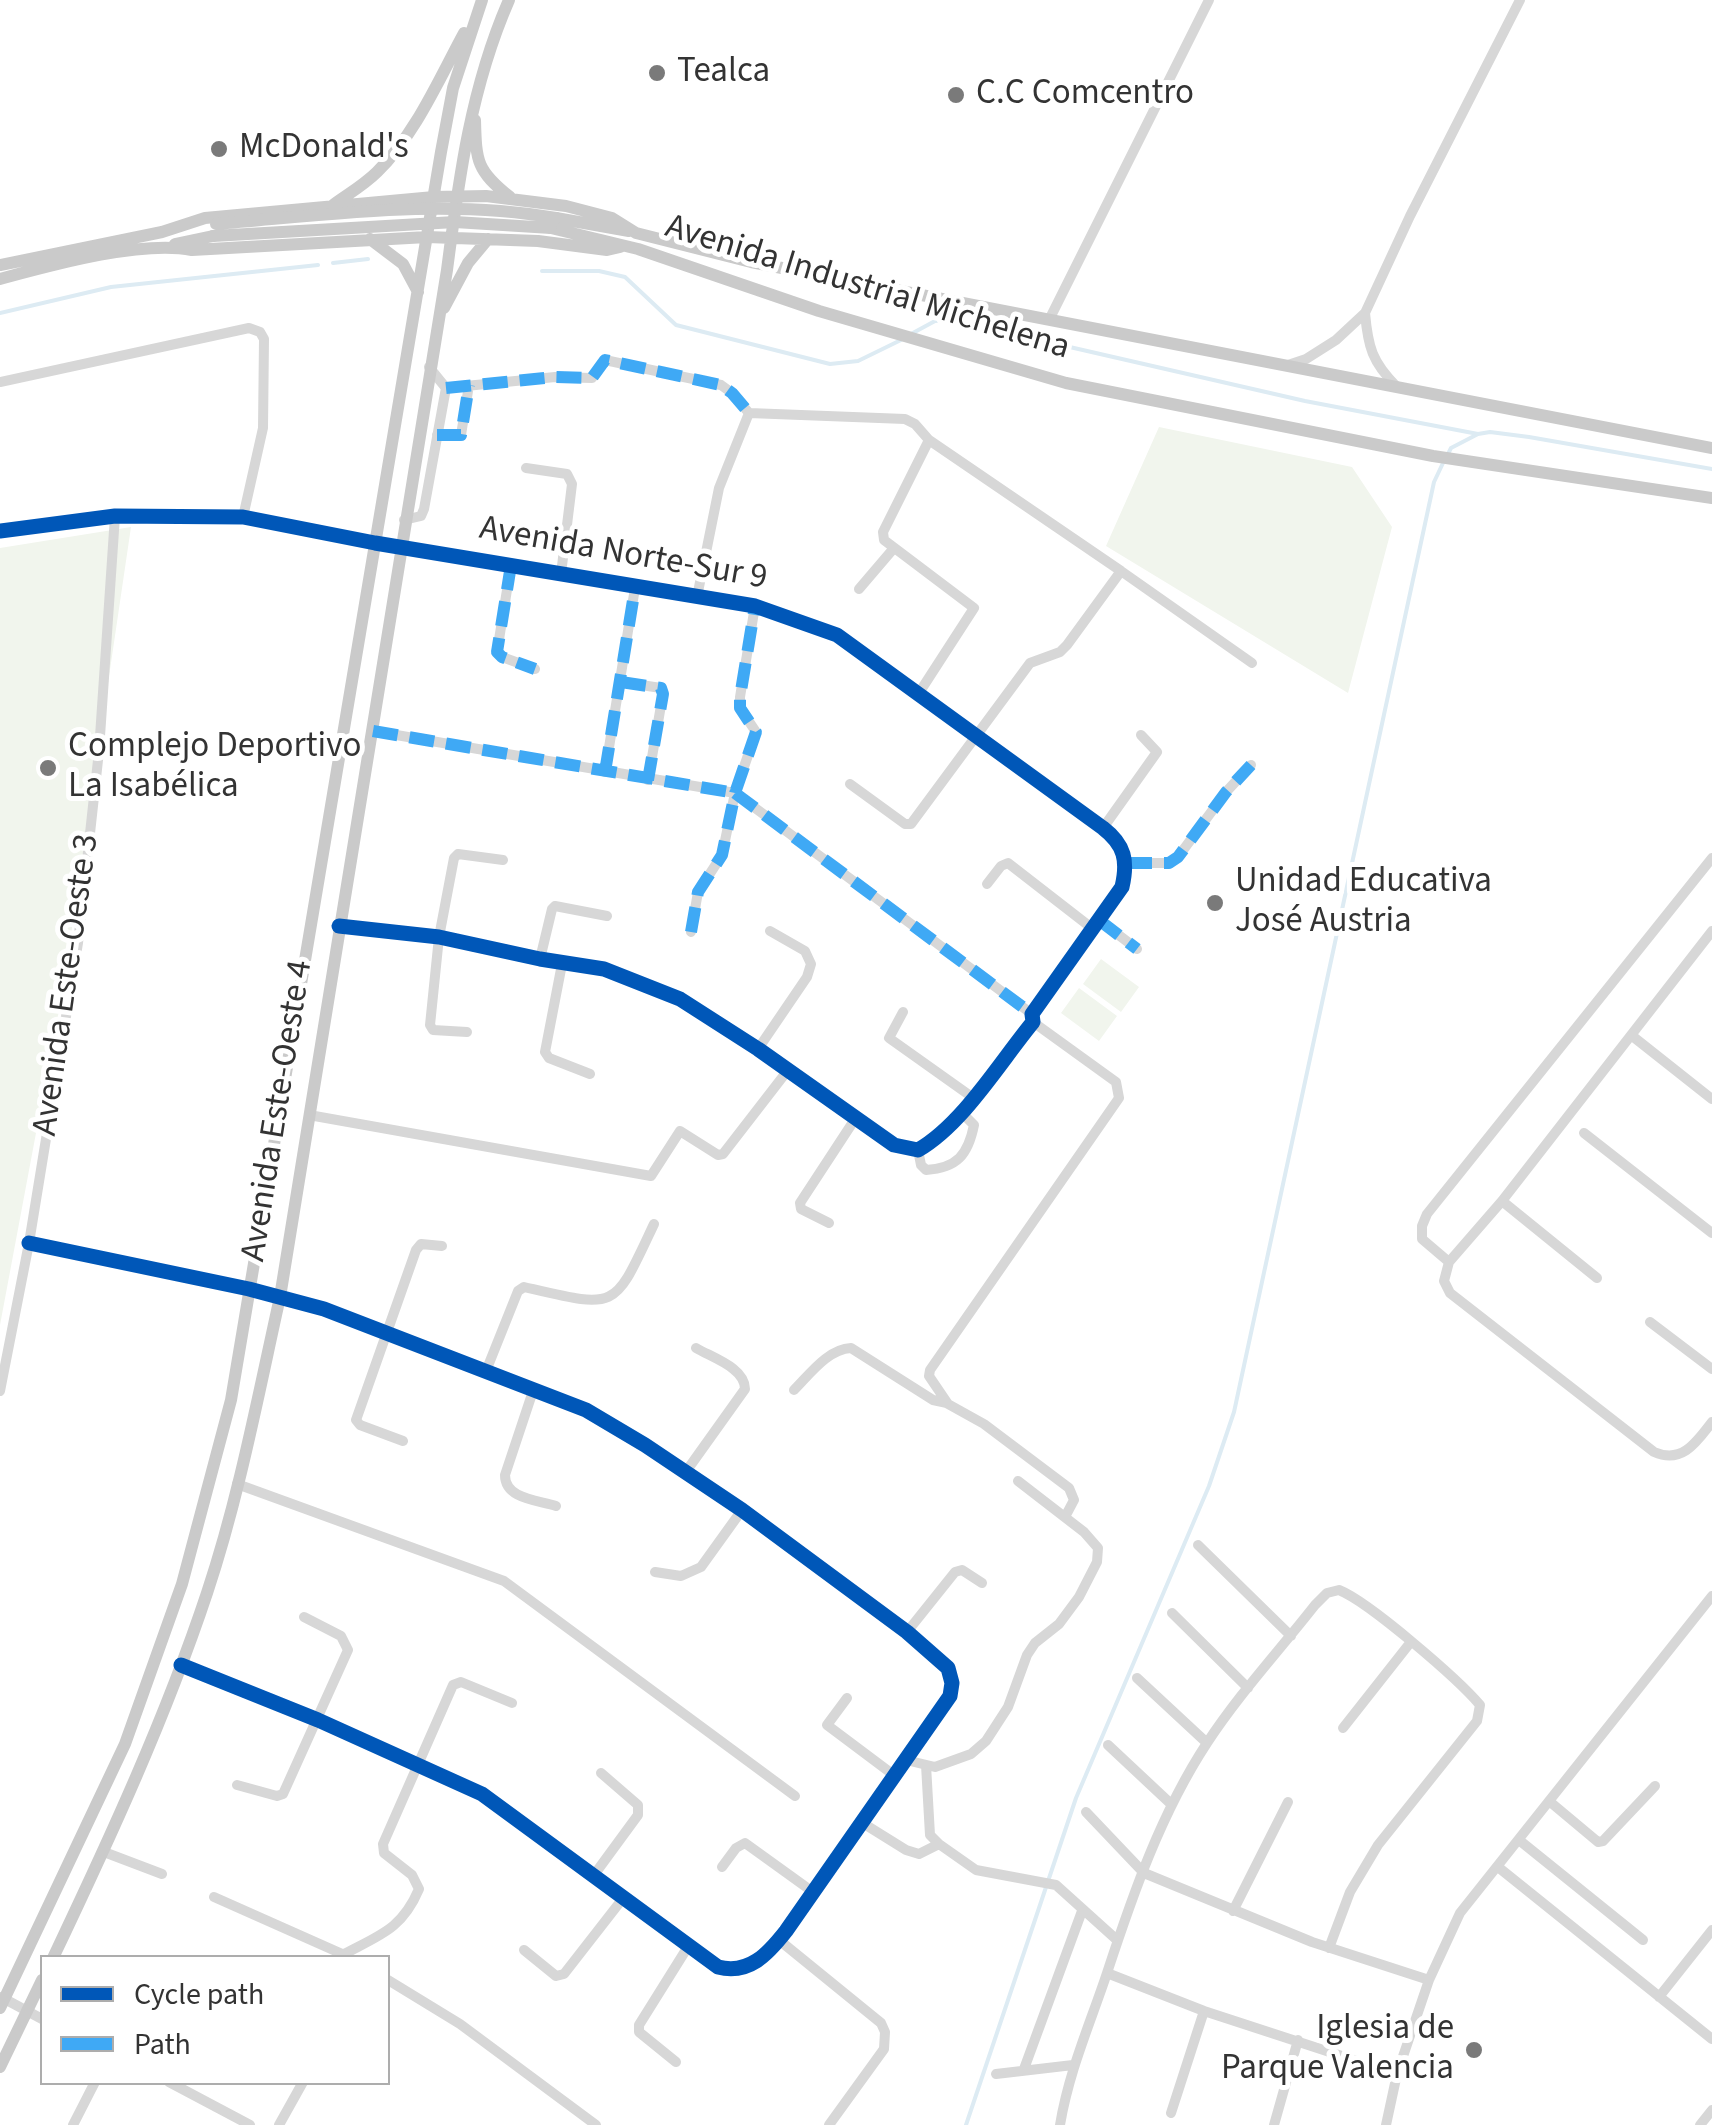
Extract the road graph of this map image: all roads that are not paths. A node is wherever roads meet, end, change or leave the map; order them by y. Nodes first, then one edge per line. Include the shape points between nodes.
1 (509, 0) edge
2 (1208, 0) edge
3 (1520, 0) edge
4 (480, 4) edge
5 (474, 102) junction
6 (434, 197) junction
7 (456, 197) junction
8 (512, 198) junction
9 (331, 207) junction
10 (554, 223) junction
11 (210, 231) junction
12 (162, 232) junction
13 (636, 233) junction
14 (427, 237) junction
15 (451, 237) junction
16 (368, 238) junction
17 (488, 239) junction
18 (168, 246) junction
19 (628, 246) junction
20 (0, 265) edge
21 (0, 279) edge
22 (418, 292) junction
23 (1365, 312) junction
24 (438, 319) junction
25 (1049, 320) junction
26 (1285, 366) junction
27 (429, 367) junction
28 (0, 382) edge
29 (469, 385) junction
30 (446, 388) junction
31 (1398, 388) junction
32 (749, 413) junction
33 (437, 435) junction
34 (929, 440) junction
35 (1712, 448) edge
36 (526, 468) dead end
37 (1712, 498) edge
38 (115, 516) junction
39 (243, 517) junction
40 (404, 520) junction
41 (0, 531) edge
42 (375, 543) junction
43 (400, 546) junction
44 (894, 548) junction
45 (511, 565) junction
46 (1121, 571) junction
47 (562, 574) junction
48 (634, 588) junction
49 (859, 589) dead end
50 (697, 597) junction
51 (755, 606) junction
52 (1252, 663) dead end
53 (534, 669) dead end
54 (620, 682) junction
55 (919, 693) junction
56 (373, 730) junction
57 (1141, 734) dead end
58 (978, 736) junction
59 (1251, 765) dead end
60 (605, 772) junction
61 (648, 780) junction
62 (850, 784) dead end
63 (734, 794) junction
64 (1103, 828) junction
65 (1712, 858) edge
66 (504, 860) dead end
67 (1127, 864) junction
68 (987, 884) dead end
69 (608, 916) dead end
70 (1096, 924) junction
71 (338, 926) junction
72 (770, 931) dead end
73 (1712, 931) edge
74 (692, 932) dead end
75 (439, 938) junction
76 (1137, 949) dead end
77 (540, 959) junction
78 (562, 964) junction
79 (903, 1012) dead end
80 (1033, 1018) junction
81 (467, 1032) dead end
82 (1630, 1036) junction
83 (758, 1049) junction
84 (788, 1070) junction
85 (590, 1074) dead end
86 (972, 1097) junction
87 (1712, 1097) edge
88 (961, 1112) junction
89 (309, 1115) junction
90 (856, 1120) junction
91 (1584, 1133) dead end
92 (918, 1150) junction
93 (1502, 1200) junction
94 (828, 1223) dead end
95 (654, 1224) dead end
96 (1712, 1233) edge
97 (29, 1243) junction
98 (442, 1246) dead end
99 (1449, 1262) junction
100 (1598, 1278) dead end
101 (249, 1290) junction
102 (280, 1297) junction
103 (1650, 1322) dead end
104 (385, 1332) junction
105 (696, 1348) dead end
106 (486, 1370) junction
107 (1712, 1370) edge
108 (0, 1390) edge
109 (794, 1390) dead end
110 (533, 1391) junction
111 (948, 1404) junction
112 (1712, 1422) edge
113 (403, 1441) dead end
114 (685, 1472) junction
115 (1018, 1481) dead end
116 (237, 1484) junction
117 (556, 1506) dead end
118 (742, 1510) junction
119 (1065, 1517) junction
120 (1198, 1545) dead end
121 (655, 1572) dead end
122 (982, 1583) dead end
123 (1712, 1596) edge
124 (1172, 1613) dead end
125 (304, 1616) dead end
126 (907, 1632) junction
127 (1291, 1636) junction
128 (1410, 1643) junction
129 (181, 1665) junction
130 (1137, 1678) dead end
131 (1248, 1688) junction
132 (846, 1698) dead end
133 (512, 1703) dead end
134 (318, 1720) junction
135 (1343, 1728) dead end
136 (1207, 1742) junction
137 (1108, 1745) dead end
138 (906, 1760) junction
139 (417, 1765) junction
140 (926, 1765) junction
141 (601, 1773) dead end
142 (894, 1776) junction
143 (238, 1785) dead end
144 (1655, 1786) dead end
145 (795, 1796) dead end
146 (1288, 1802) dead end
147 (1549, 1802) junction
148 (1171, 1804) junction
149 (1086, 1812) dead end
150 (861, 1822) junction
151 (1519, 1840) junction
152 (939, 1844) junction
153 (104, 1852) junction
154 (722, 1867) dead end
155 (1498, 1867) junction
156 (162, 1874) dead end
157 (1144, 1874) junction
158 (594, 1875) junction
159 (813, 1892) junction
160 (214, 1897) dead end
161 (624, 1897) junction
162 (1082, 1910) junction
163 (1234, 1911) junction
164 (1712, 1930) edge
165 (779, 1940) junction
166 (1117, 1940) junction
167 (1643, 1940) dead end
168 (689, 1945) junction
169 (1329, 1948) junction
170 (524, 1950) dead end
171 (54, 1955) edge
172 (345, 1955) edge
173 (349, 1955) edge
174 (1107, 1973) junction
175 (1429, 1980) junction
176 (390, 1981) edge
177 (40, 1984) edge
178 (1660, 1996) junction
179 (2, 2001) edge
180 (28, 2011) junction
181 (1204, 2011) junction
182 (40, 2018) edge
183 (1712, 2039) edge
184 (1298, 2040) junction
185 (676, 2062) dead end
186 (1073, 2065) junction
187 (0, 2067) edge
188 (1024, 2069) junction
189 (996, 2074) dead end
190 (1397, 2074) junction
191 (94, 2085) edge
192 (174, 2085) edge
193 (301, 2085) edge
194 (1712, 2110) edge
195 (226, 2112) junction
196 (1171, 2113) dead end
197 (74, 2125) edge
198 (221, 2125) edge
199 (250, 2125) edge
200 (279, 2125) edge
201 (596, 2125) edge
202 (829, 2125) edge
203 (1060, 2125) edge
204 (1274, 2125) edge
205 (1386, 2125) edge
206 (1700, 2125) edge

1 - 5 main road, Avenida Este-Oeste 4
2 - 25 street
3 - 23 street
4 - 6 main road via 452,88
4 - 9 main road via 390,157
5 - 7 main road, Avenida Este-Oeste 4
5 - 8 main road via 480,165
6 - 7 main road, Avenida Industrial Michelena
6 - 9 main road, Avenida Industrial Michelena
6 - 14 main road
7 - 8 main road, Avenida Industrial Michelena
7 - 15 main road, Avenida Este-Oeste 4
8 - 13 main road, Avenida Industrial Michelena via 612,218
9 - 12 main road, Avenida Industrial Michelena via 204,218
10 - 11 main road, bridge via 508,211 440,208
10 - 13 main road
10 - 19 main road
11 - 12 main road
11 - 18 main road
12 - 20 main road, Avenida Industrial Michelena
13 - 25 main road, Avenida Industrial Michelena
14 - 15 main road, Avenida Industrial Michelena
14 - 16 main road, Avenida Industrial Michelena
14 - 22 main road
15 - 17 main road, Avenida Industrial Michelena
15 - 24 main road, Avenida Este-Oeste 4
16 - 18 main road, Avenida Industrial Michelena
16 - 22 main road via 396,257
17 - 19 main road, Avenida Industrial Michelena
17 - 24 main road
18 - 21 main road, Avenida Industrial Michelena
19 - 37 main road, Avenida Industrial Michelena via 1066,383 1452,460
22 - 42 main road
23 - 26 street via 1336,340
23 - 31 street via 1378,367
24 - 27 main road, Avenida Este-Oeste 4
25 - 26 main road, Avenida Industrial Michelena
26 - 31 main road, Avenida Industrial Michelena
27 - 30 street
27 - 40 main road, Avenida Este-Oeste 4
28 - 39 street via 249,328 260,332 262,428
29 - 30 street
29 - 32 street via 592,378 605,360 721,385
29 - 33 street via 461,435
30 - 33 street
31 - 35 main road, Avenida Industrial Michelena
32 - 34 street via 905,419
32 - 50 street via 720,488
33 - 40 street via 424,510
34 - 44 street via 883,532
34 - 46 street
36 - 47 street via 566,474 572,484
38 - 39 street, Avenida Norte-Sur 9
38 - 41 street, Avenida Norte-Sur 9
38 - 97 street, Avenida Este-Oeste 3 via 78,943
39 - 42 street, Avenida Norte-Sur 9
40 - 43 main road, Avenida Este-Oeste 4
42 - 43 street, Avenida Norte-Sur 9
42 - 101 main road
43 - 45 street, Avenida Norte-Sur 9
43 - 56 main road, Avenida Este-Oeste 4
44 - 49 street
44 - 55 street via 974,608
45 - 47 street, Avenida Norte-Sur 9
45 - 53 street via 497,652
46 - 52 street
46 - 58 street via 1060,652 1030,664
47 - 48 street, Avenida Norte-Sur 9
48 - 50 street, Avenida Norte-Sur 9
48 - 54 street
50 - 51 street, Avenida Norte-Sur 9
51 - 55 street, Avenida Norte-Sur 9 via 837,635
51 - 63 street via 740,708 756,732
54 - 60 street
54 - 61 street via 660,688 662,694
55 - 58 street, Avenida Norte-Sur 9
56 - 60 street
56 - 71 main road, Avenida Este-Oeste 4
57 - 64 street via 1157,752
58 - 62 street via 911,824
58 - 64 street, Avenida Norte-Sur 9
59 - 67 street via 1178,857 1169,864
60 - 61 street
61 - 63 street
63 - 74 street via 722,854 698,892
63 - 80 street
64 - 67 street, Avenida Norte-Sur 9 via 1116,838
65 - 99 street via 1427,1214 1422,1239
66 - 75 street via 454,858
67 - 70 street via 1122,887
68 - 70 street via 1008,863
69 - 77 street via 556,906
70 - 76 street
70 - 80 street
71 - 75 street
71 - 89 main road, Avenida Este-Oeste 4
72 - 83 street via 805,951 812,964
73 - 82 street
75 - 77 street
75 - 81 street via 430,1025
77 - 78 street
78 - 83 street via 604,969 680,999
78 - 85 street via 545,1052
79 - 86 street via 889,1038
80 - 86 street
80 - 111 street via 1116,1082 1118,1098 930,1370
82 - 87 street
82 - 93 street
83 - 84 street
84 - 89 street via 723,1154 680,1131 651,1176
84 - 90 street
86 - 88 street
88 - 92 street
88 - 92 street via 974,1125 958,1160 926,1170
89 - 102 main road, Avenida Este-Oeste 4
90 - 92 street via 894,1145
90 - 94 street via 800,1203
91 - 96 street
93 - 99 street
93 - 100 street
95 - 106 street via 624,1287 607,1299 518,1291
97 - 101 street
97 - 108 street, Avenida Este-Oeste 3
98 - 104 street via 421,1244 416,1250
99 - 112 street via 1444,1281 1450,1293 1654,1452 1681,1455
101 - 102 street
101 - 179 main road via 232,1400 160,1648 125,1744
102 - 104 street
102 - 116 main road, Avenida Este-Oeste 4
103 - 107 street
104 - 106 street
104 - 113 street via 356,1420
105 - 114 street via 739,1373 745,1390
106 - 110 street
109 - 111 street via 829,1356 850,1348
110 - 114 street via 586,1410
110 - 117 street via 505,1485
111 - 119 street via 1064,1483 1074,1500
114 - 118 street
115 - 119 street
116 - 129 main road, Avenida Este-Oeste 4
116 - 145 street via 504,1581
118 - 121 street via 701,1568 681,1576
118 - 126 street
119 - 140 street via 1098,1548 1080,1598 1027,1654 986,1741 954,1762
120 - 127 street
122 - 126 street via 955,1572
123 - 147 street
124 - 131 street
125 - 134 street via 342,1636 348,1650
126 - 138 street via 948,1668 952,1683
127 - 128 street via 1327,1593 1338,1590
127 - 131 street
128 - 135 street
128 - 169 street via 1480,1705 1477,1722 1378,1845 1350,1892
129 - 134 street
129 - 153 main road, Avenida Este-Oeste 4
130 - 136 street
131 - 136 street
132 - 142 street via 830,1730
133 - 139 street via 462,1682 453,1685
134 - 139 street
134 - 143 street via 283,1794
136 - 148 street
137 - 148 street
138 - 140 street
138 - 142 street
139 - 158 street via 482,1794
139 - 173 street via 383,1844 420,1889 396,1926
140 - 152 street via 930,1834
141 - 158 street via 638,1805 638,1815
142 - 150 street
144 - 147 street via 1598,1842
146 - 163 street
147 - 151 street
148 - 157 street
149 - 157 street
150 - 152 street via 919,1854
150 - 159 street
151 - 155 street
151 - 167 street
152 - 162 street via 976,1870 1056,1885
153 - 156 street
153 - 171 main road, Avenida Este-Oeste 4
154 - 159 street via 745,1842
155 - 175 street via 1460,1913
155 - 178 street
157 - 163 street
157 - 166 street
158 - 161 street
159 - 165 street
160 - 172 street
161 - 168 street
161 - 170 street via 564,1974 556,1976
162 - 166 street
162 - 188 street
163 - 169 street
164 - 178 street
165 - 168 street via 741,1970 718,1967
165 - 202 street via 885,2032 884,2049
166 - 174 street
168 - 185 street via 639,2024 639,2032
169 - 175 street
174 - 181 street
174 - 186 street
175 - 190 street
176 - 201 street
177 - 180 main road
178 - 183 street
179 - 180 street
180 - 182 street
180 - 187 main road
181 - 184 street
181 - 196 street
184 - 190 street
184 - 204 street
186 - 188 street
186 - 203 street
188 - 189 street
190 - 205 street
191 - 197 street
192 - 195 street
193 - 200 street
194 - 206 street
195 - 198 street
195 - 199 street

